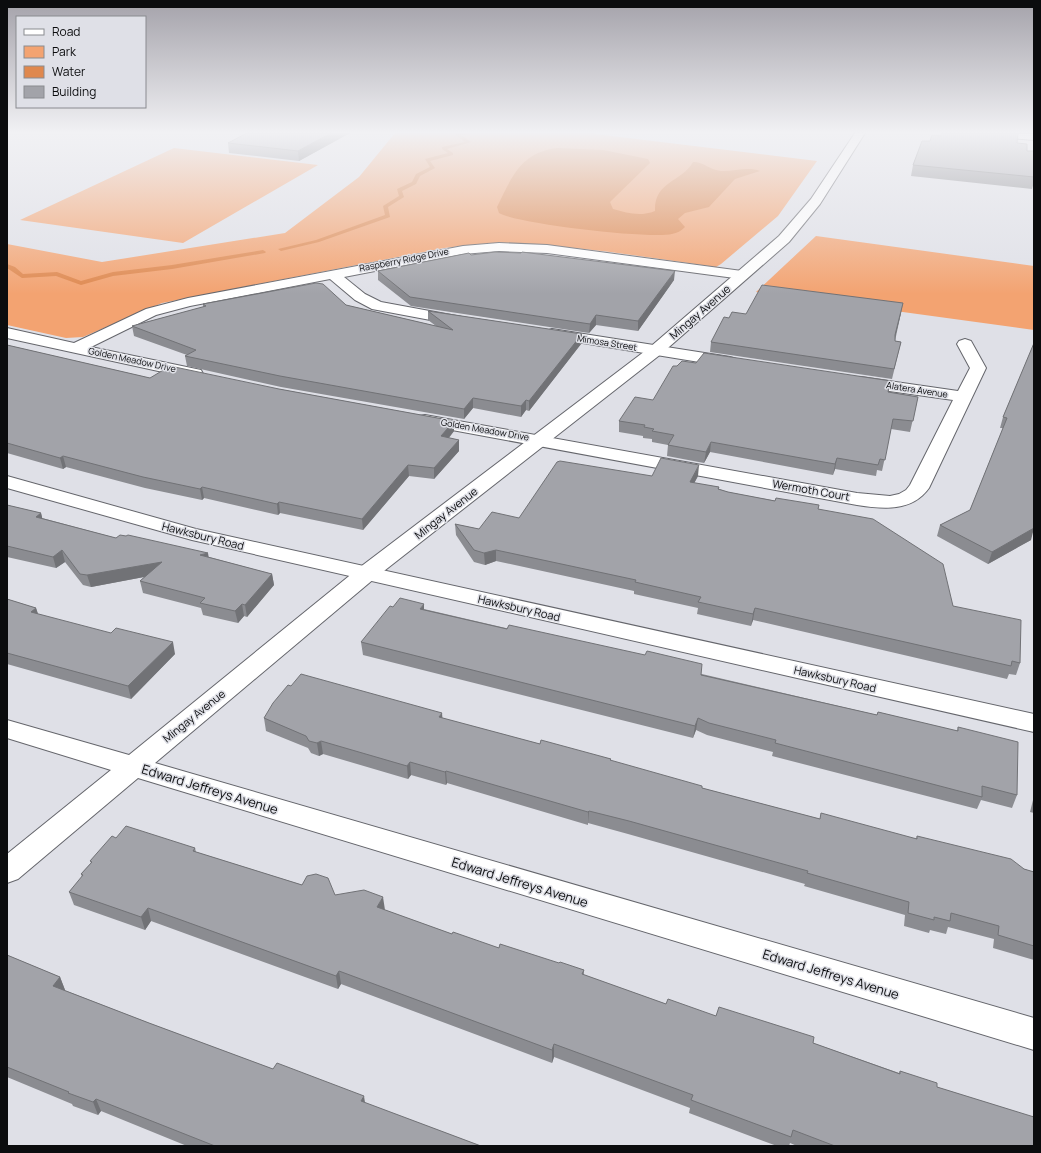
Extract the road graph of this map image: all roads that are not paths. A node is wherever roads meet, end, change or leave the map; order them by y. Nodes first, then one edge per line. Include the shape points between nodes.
1 (825, 187) edge
2 (332, 274) junction
3 (742, 275) junction
4 (471, 322) edge
5 (7, 333) edge
6 (541, 333) edge
7 (965, 344) dead end
8 (76, 348) junction
9 (655, 351) junction
10 (744, 364) edge
11 (213, 378) edge
12 (845, 379) edge
13 (965, 398) junction
14 (410, 417) edge
15 (540, 440) junction
16 (7, 482) edge
17 (367, 573) junction
18 (1034, 724) edge
19 (7, 729) edge
20 (133, 766) junction
21 (7, 871) edge
22 (1034, 1034) edge

1 - 3 street, Mingay Avenue via 799,224
2 - 3 street, Raspberry Ridge Drive via 444,252 505,247 547,249
2 - 4 street via 360,297 377,306
2 - 8 street, Raspberry Ridge Drive via 188,302 151,312
3 - 9 street, Mingay Avenue
5 - 8 street, Golden Meadow Drive
6 - 9 street, Mimosa Street
7 - 13 street, Wermoth Court via 978,368
8 - 11 street, Golden Meadow Drive
9 - 10 street
9 - 15 street, Mingay Avenue
12 - 13 street, Alatera Avenue
13 - 15 street, Wermoth Court via 919,488 914,495 894,502 857,499
14 - 15 street, Golden Meadow Drive
15 - 17 street, Mingay Avenue
16 - 17 street, Hawksbury Road via 192,534
17 - 18 street, Hawksbury Road
17 - 20 street, Mingay Avenue
19 - 20 street, Edward Jeffreys Avenue
20 - 21 street, Mingay Avenue
20 - 22 street, Edward Jeffreys Avenue

